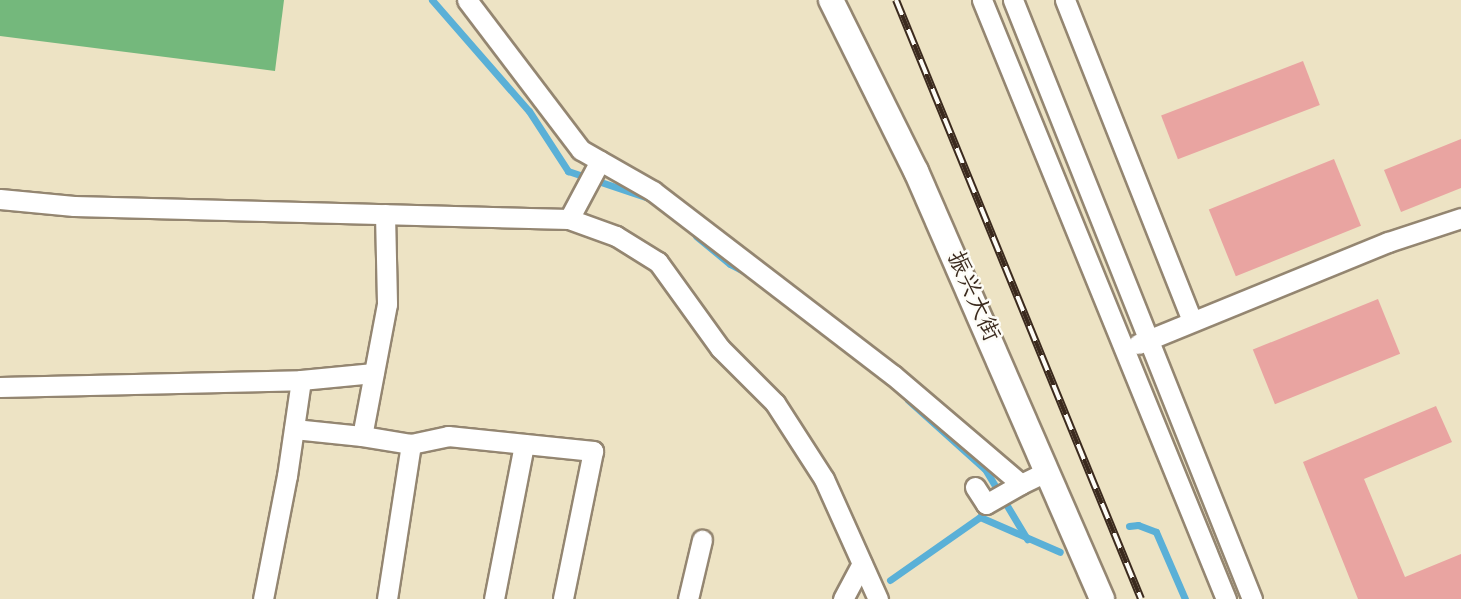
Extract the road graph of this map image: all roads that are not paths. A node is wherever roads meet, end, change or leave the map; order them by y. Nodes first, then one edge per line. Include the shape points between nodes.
1 (467, 0) edge
2 (831, 0) edge
3 (982, 0) edge
4 (1013, 0) edge
5 (1065, 0) edge
6 (600, 161) junction
7 (0, 199) edge
8 (385, 214) junction
9 (1461, 218) edge
10 (569, 219) junction
11 (1192, 320) junction
12 (1124, 350) junction
13 (374, 373) junction
14 (301, 380) junction
15 (0, 387) edge
16 (294, 429) junction
17 (362, 436) junction
18 (411, 444) junction
19 (524, 444) junction
20 (1048, 471) junction
21 (1021, 484) junction
22 (975, 487) dead end
23 (702, 540) dead end
24 (862, 564) junction
25 (263, 599) edge
26 (387, 599) edge
27 (494, 599) edge
28 (563, 599) edge
29 (688, 599) edge
30 (843, 599) edge
31 (878, 599) edge
32 (1102, 599) edge
33 (1226, 599) edge
34 (1252, 599) edge

1 - 6 street via 581,150
2 - 20 street, 振兴大街 via 916,171
3 - 12 street
4 - 34 street
5 - 11 street
6 - 10 street
6 - 21 street via 653,191 774,283 893,375
7 - 8 street via 74,206
8 - 10 street
8 - 13 street via 387,304
9 - 11 street
10 - 24 street via 616,236 659,262 720,348 775,403 824,479
11 - 12 street
12 - 33 street
13 - 14 street
13 - 17 street
14 - 15 street
14 - 16 street
16 - 17 street
16 - 25 street
17 - 18 street
18 - 19 street via 448,436
18 - 26 street
19 - 27 street
19 - 28 street via 593,451
20 - 21 street
20 - 32 street, 振兴大街
21 - 22 street via 986,503
23 - 29 street
24 - 30 street
24 - 31 street

